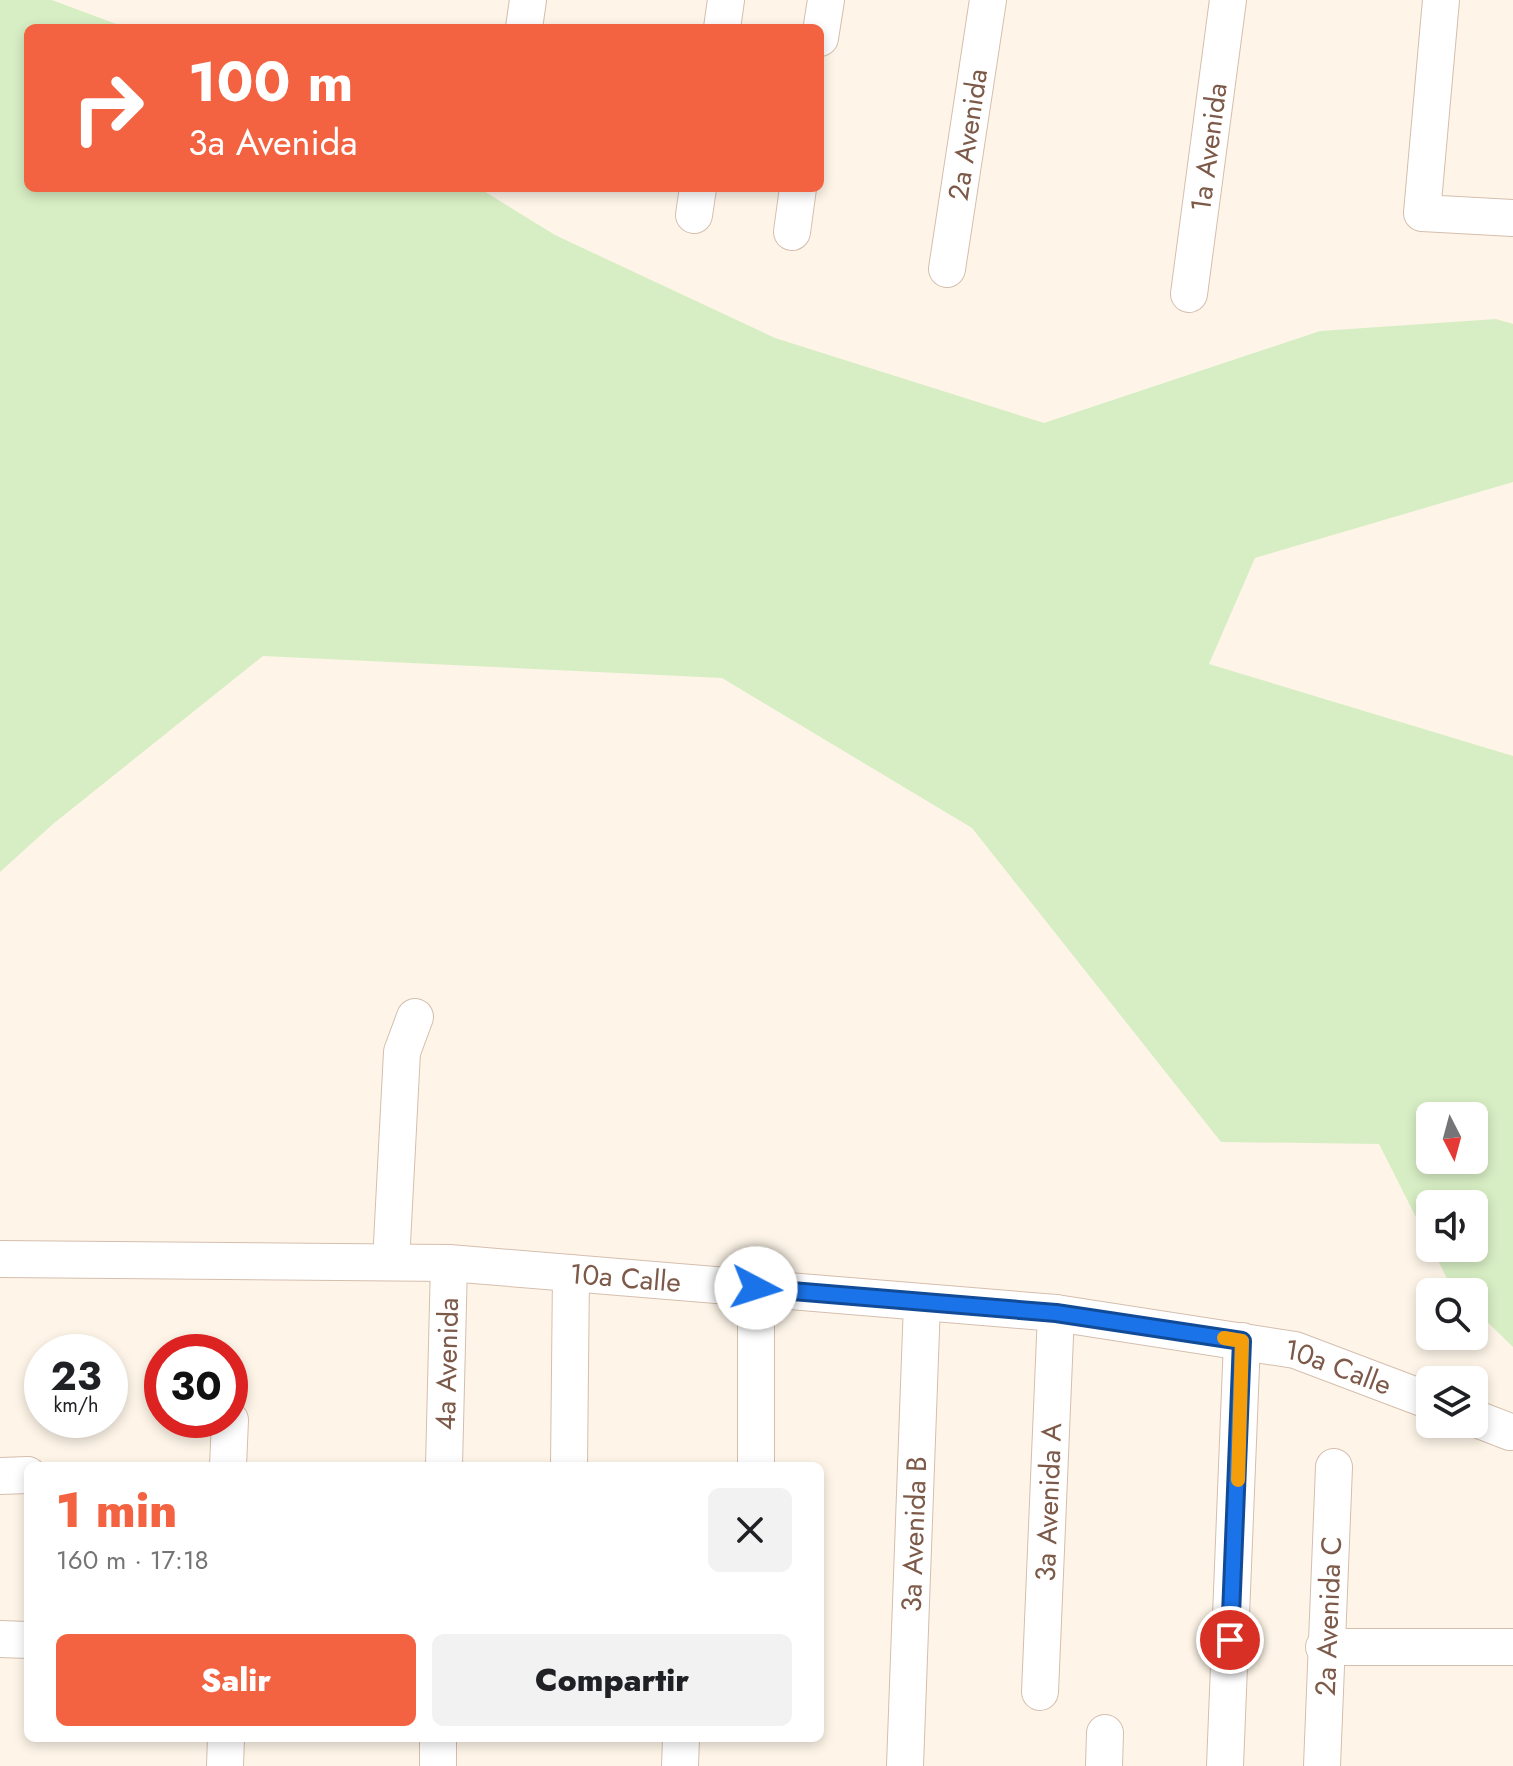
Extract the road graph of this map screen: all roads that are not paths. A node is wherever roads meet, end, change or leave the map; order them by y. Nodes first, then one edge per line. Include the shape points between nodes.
1 (528, 0) edge
2 (726, 0) edge
3 (826, 0) edge
4 (988, 0) edge
5 (1228, 0) edge
6 (1441, 0) edge
7 (525, 24) edge
8 (723, 24) edge
9 (822, 24) edge
10 (797, 192) edge
11 (1513, 218) edge
12 (792, 232) dead end
13 (947, 269) dead end
14 (1189, 294) dead end
15 (415, 1017) dead end
16 (0, 1259) edge
17 (391, 1262) junction
18 (449, 1263) junction
19 (571, 1273) junction
20 (756, 1288) junction
21 (922, 1303) junction
22 (1056, 1313) junction
23 (1242, 1341) junction
24 (1416, 1396) edge
25 (1488, 1423) edge
26 (1510, 1432) dead end
27 (229, 1438) edge
28 (228, 1462) edge
29 (444, 1462) edge
30 (569, 1462) edge
31 (756, 1462) edge
32 (1334, 1467) dead end
33 (24, 1475) edge
34 (0, 1476) edge
35 (0, 1639) edge
36 (24, 1640) edge
37 (1324, 1647) junction
38 (1513, 1647) edge
39 (1040, 1692) dead end
40 (226, 1742) edge
41 (438, 1742) edge
42 (681, 1742) edge
43 (225, 1766) edge
44 (438, 1766) edge
45 (680, 1766) edge
46 (905, 1766) edge
47 (1225, 1766) edge
48 (1322, 1766) edge

1 - 7 street
2 - 8 street
3 - 9 street
4 - 13 street, 2a Avenida
5 - 14 street, 1a Avenida
6 - 11 street via 1422,213
10 - 12 street
15 - 17 street via 402,1052
16 - 17 street, 10a Calle
17 - 18 street, 10a Calle
18 - 19 street, 10a Calle
18 - 29 street, 4a Avenida
19 - 20 street, 10a Calle
19 - 30 street
20 - 21 street, 10a Calle
20 - 31 street
21 - 22 street, 10a Calle
21 - 46 street, 3a Avenida B
22 - 23 street, 10a Calle
22 - 39 street, 3a Avenida A
23 - 24 street, 10a Calle via 1295,1350
23 - 47 street
25 - 26 street
27 - 28 street
32 - 37 street, 2a Avenida C
33 - 34 street
35 - 36 street
37 - 38 street
37 - 48 street, 2a Avenida C
40 - 43 street
41 - 44 street
42 - 45 street

